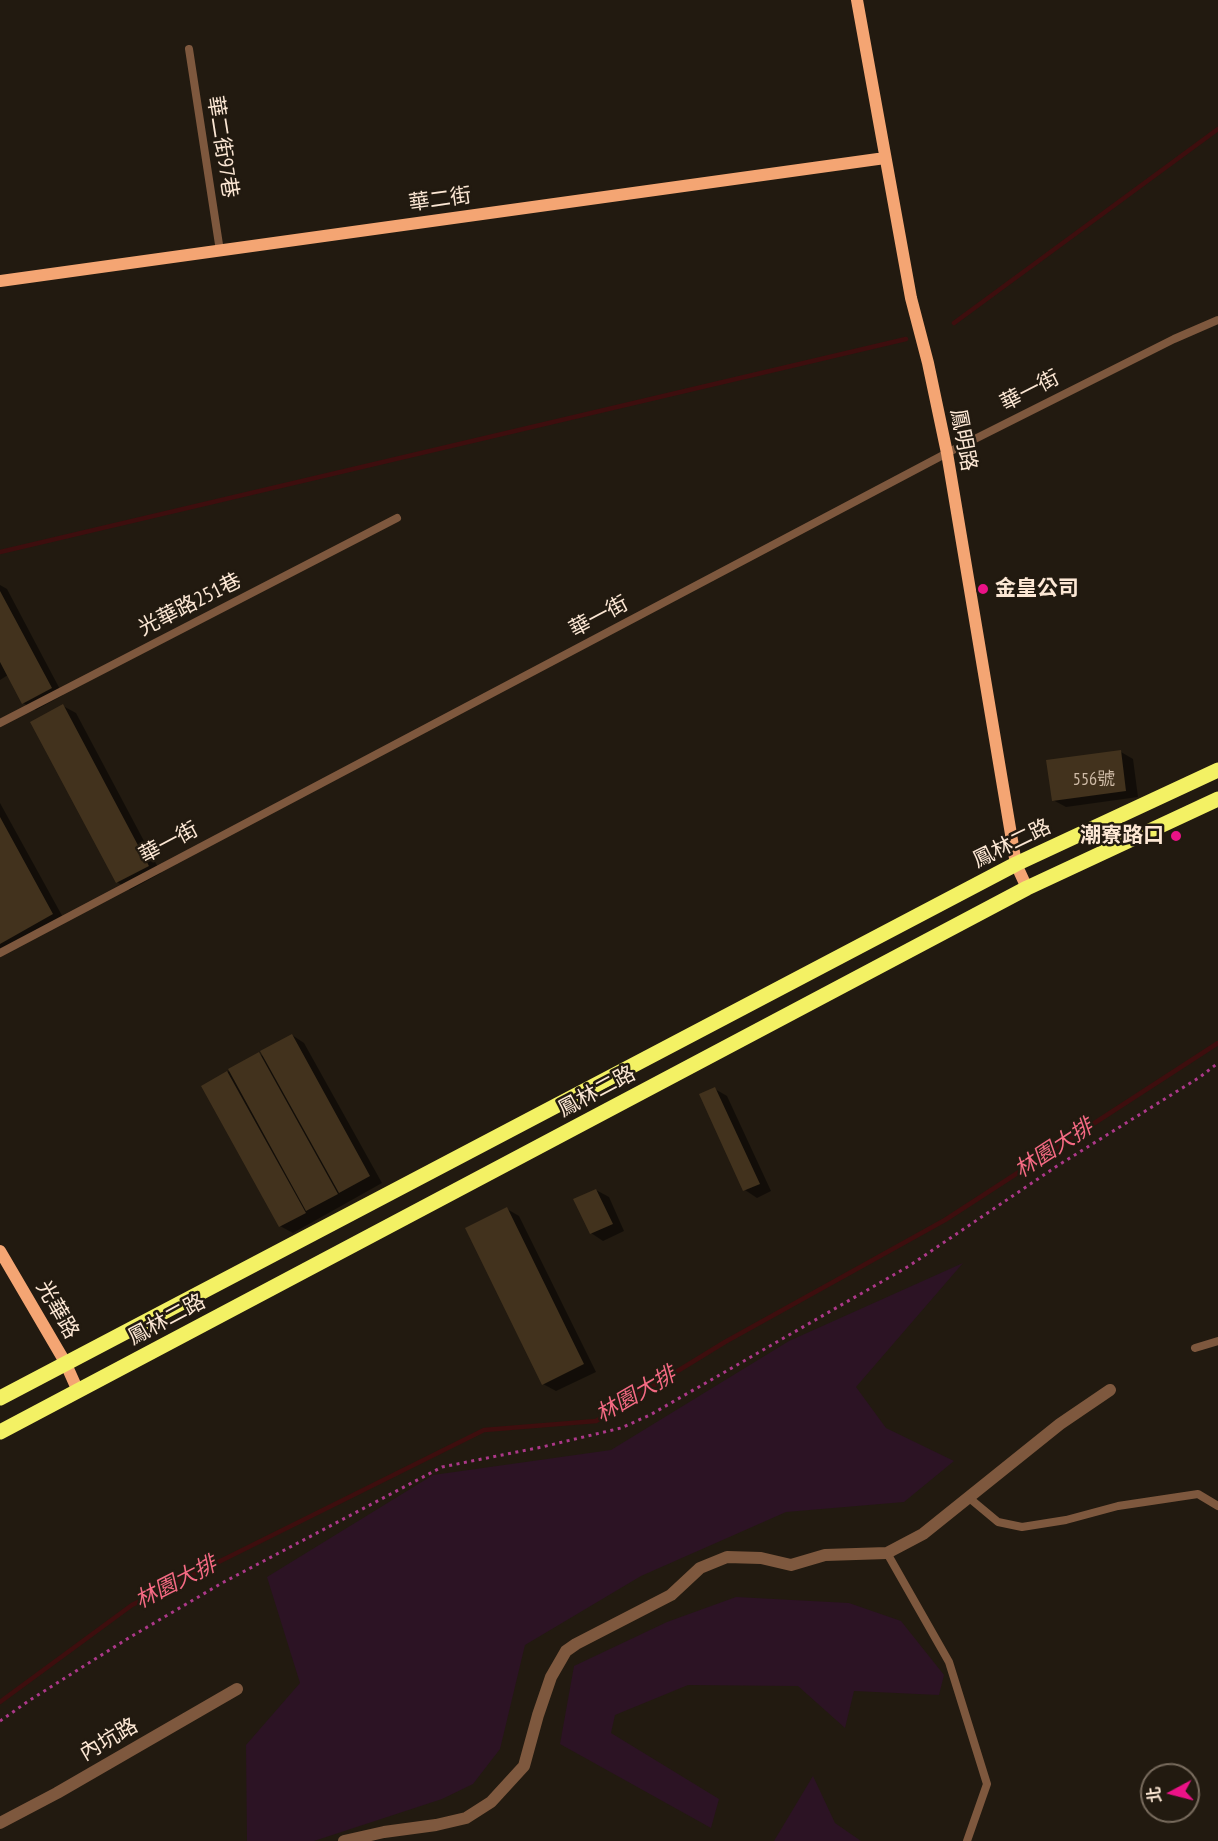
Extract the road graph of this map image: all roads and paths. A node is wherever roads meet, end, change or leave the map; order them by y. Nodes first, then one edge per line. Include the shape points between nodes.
1 (857, 0) edge
2 (189, 49) dead end
3 (885, 158) junction
4 (220, 251) junction
5 (0, 281) edge
6 (1218, 320) edge
7 (946, 453) junction
8 (397, 519) dead end
9 (0, 723) edge
10 (1218, 770) edge
11 (1218, 799) edge
12 (1016, 864) junction
13 (1027, 888) junction
14 (0, 953) edge
15 (1218, 1063) edge
16 (0, 1251) edge
17 (1218, 1341) edge
18 (1195, 1348) dead end
19 (65, 1362) junction
20 (78, 1390) junction
21 (1110, 1390) dead end
22 (0, 1398) edge
23 (0, 1432) edge
24 (968, 1497) junction
25 (1218, 1506) edge
26 (887, 1553) junction
27 (237, 1689) dead end
28 (0, 1721) edge
29 (0, 1823) edge
30 (344, 1841) edge
31 (967, 1841) edge

1 - 3 street, 鳳明路
2 - 4 lane, 華二街97巷
3 - 4 street, 華二街
3 - 7 street, 鳳明路 via 910,298
4 - 5 street, 華二街
6 - 7 lane, 華一街
7 - 12 street, 鳳明路
7 - 14 lane, 華一街
8 - 9 lane, 光華路251巷
10 - 12 main road, 鳳林二路
11 - 13 main road, 鳳林二路
12 - 13 street, 鳳明路
12 - 19 main road, 鳳林二路
13 - 20 main road, 鳳林二路
15 - 28 path via 909,1266 650,1415 621,1428 442,1467 222,1583
16 - 19 street, 光華路
17 - 18 lane
19 - 20 street, 光華路
19 - 22 main road, 鳳林二路
20 - 23 main road, 鳳林二路
21 - 24 street
24 - 25 lane via 998,1522 1022,1527 1198,1494
24 - 26 street via 923,1534
26 - 30 street via 825,1555 791,1565 761,1558 727,1557 700,1568 671,1595 566,1652 551,1677 524,1766 491,1802 466,1818
26 - 31 lane via 949,1662 987,1784
27 - 29 street, 內坑路

